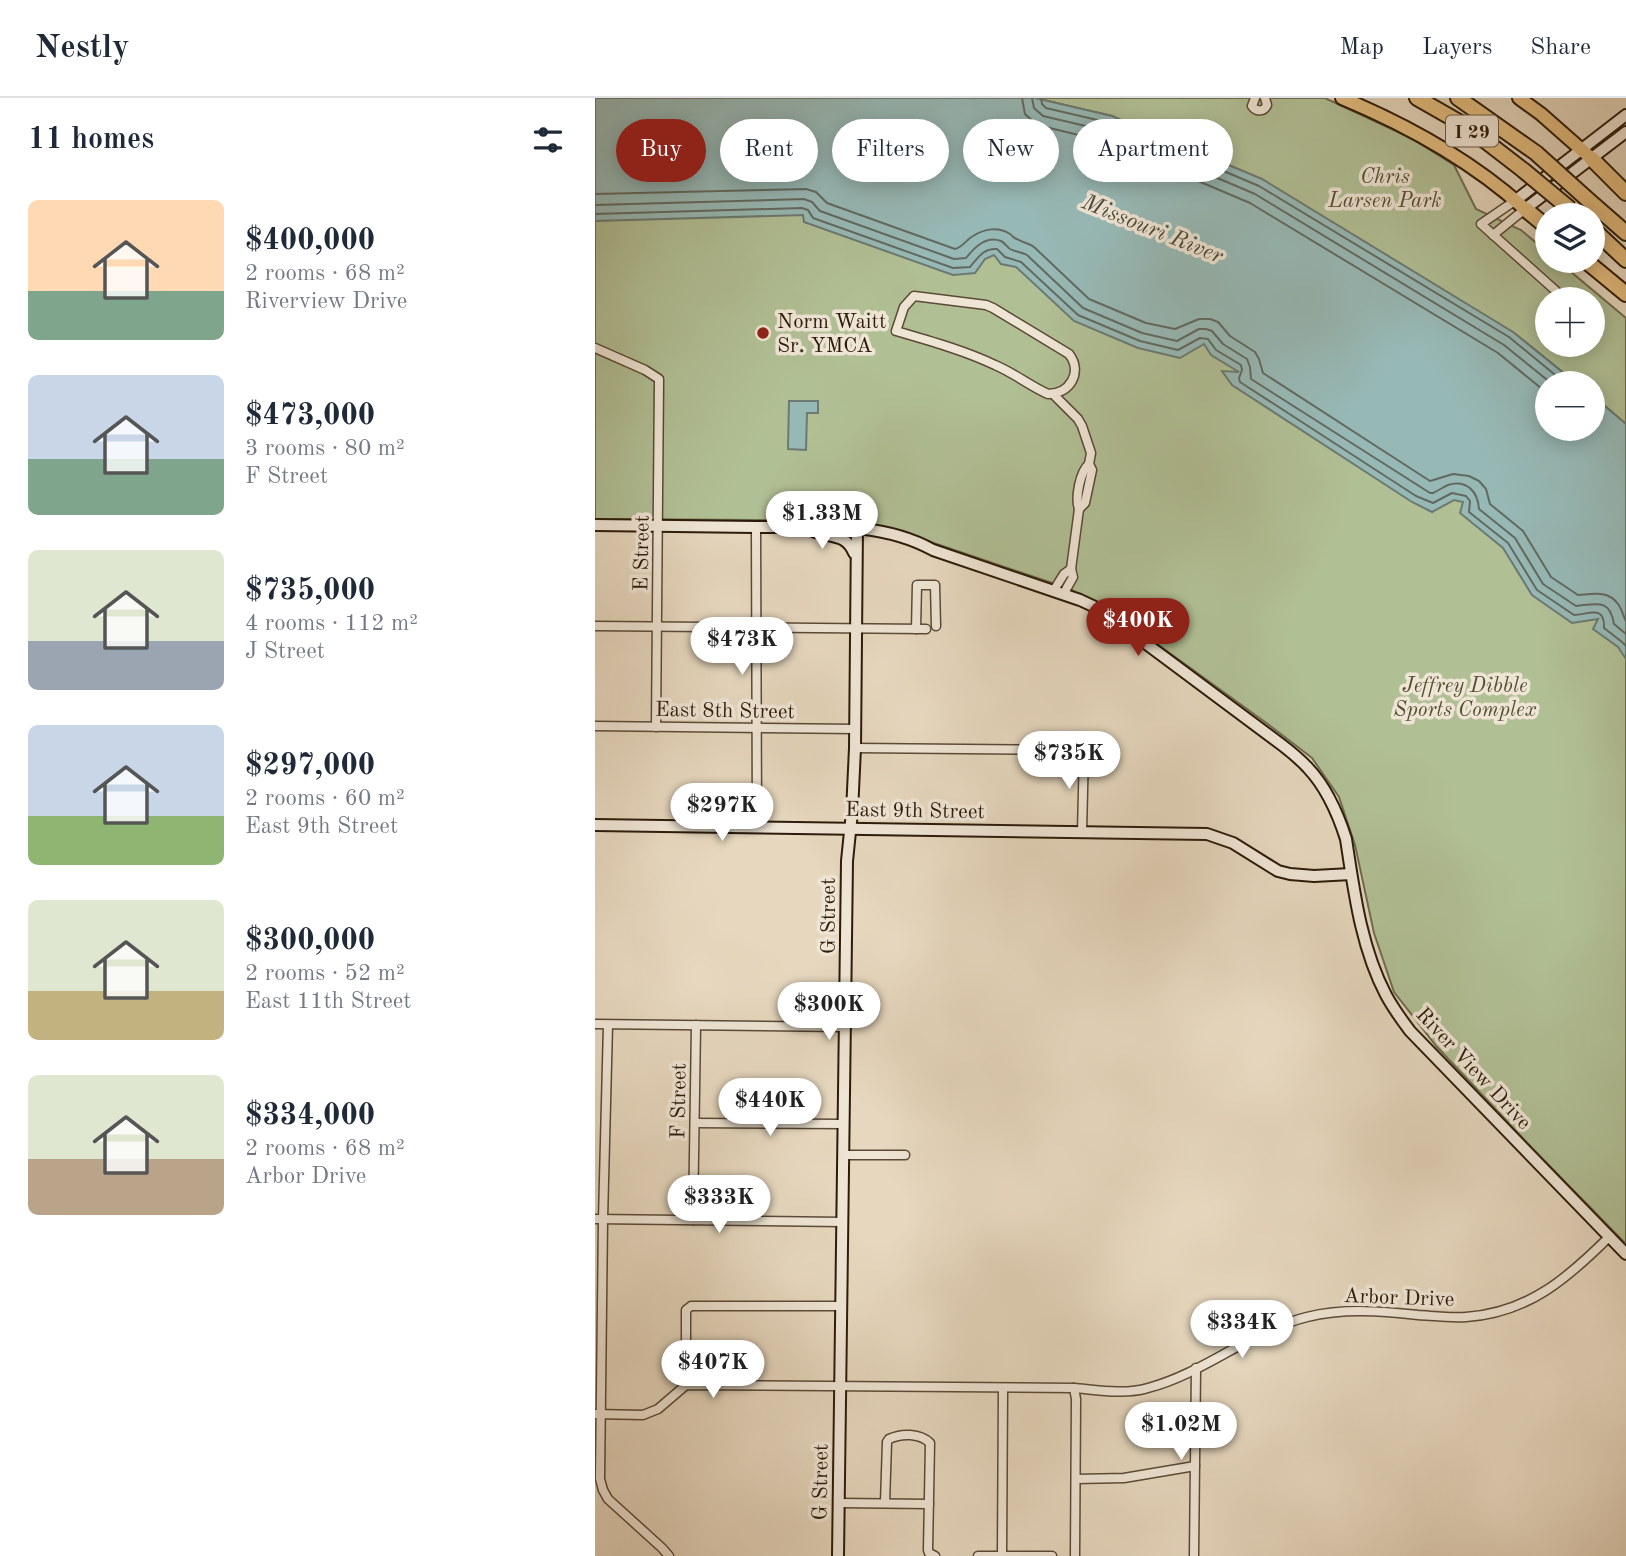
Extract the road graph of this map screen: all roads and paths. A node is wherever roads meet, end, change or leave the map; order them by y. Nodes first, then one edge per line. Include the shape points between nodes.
1 (1242, 98) edge
2 (1265, 98) edge
3 (1342, 98) edge
4 (1417, 98) edge
5 (1458, 98) edge
6 (1469, 98) edge
7 (1519, 98) edge
8 (1254, 99) edge
9 (1482, 114) junction
10 (1626, 115) edge
11 (1626, 132) edge
12 (1586, 153) junction
13 (1626, 192) edge
14 (1563, 203) edge
15 (1520, 204) junction
16 (1535, 217) edge
17 (1626, 233) edge
18 (1493, 235) junction
19 (1605, 240) edge
20 (1626, 260) edge
21 (1601, 273) edge
22 (1555, 287) edge
23 (1626, 294) edge
24 (595, 348) edge
25 (1053, 394) junction
26 (595, 525) edge
27 (659, 526) junction
28 (756, 527) junction
29 (803, 527) junction
30 (857, 528) junction
31 (856, 558) junction
32 (1059, 592) junction
33 (595, 626) edge
34 (936, 626) dead end
35 (656, 627) junction
36 (756, 628) junction
37 (856, 628) junction
38 (916, 629) junction
39 (926, 629) dead end
40 (595, 726) edge
41 (656, 727) junction
42 (757, 728) junction
43 (856, 729) junction
44 (855, 748) junction
45 (595, 825) edge
46 (757, 828) junction
47 (850, 829) junction
48 (1082, 832) junction
49 (1352, 874) junction
50 (595, 1024) edge
51 (608, 1024) junction
52 (696, 1025) junction
53 (845, 1027) junction
54 (695, 1123) junction
55 (844, 1124) junction
56 (844, 1155) junction
57 (905, 1156) dead end
58 (599, 1219) edge
59 (693, 1220) junction
60 (843, 1222) junction
61 (1610, 1237) junction
62 (1626, 1254) edge
63 (841, 1306) junction
64 (599, 1318) edge
65 (1196, 1368) junction
66 (686, 1385) junction
67 (841, 1387) junction
68 (1074, 1388) junction
69 (1003, 1389) junction
70 (598, 1414) edge
71 (1195, 1466) junction
72 (1076, 1479) junction
73 (839, 1503) junction
74 (885, 1503) junction
75 (929, 1504) junction
76 (1002, 1555) edge
77 (669, 1556) edge
78 (838, 1556) edge
79 (935, 1556) edge
80 (978, 1556) edge
81 (1052, 1556) edge
82 (1075, 1556) edge
83 (1194, 1556) edge

1 - 8 street
2 - 8 street via 1267,105 1262,110 1252,106
3 - 15 main road via 1431,140
4 - 14 highway, I 29, bridge via 1465,127
5 - 9 highway, I 29
6 - 9 highway
7 - 12 main road
9 - 17 highway, I 29, bridge via 1536,152
10 - 12 main road
11 - 12 main road
12 - 13 highway
12 - 15 main road
15 - 16 highway
15 - 18 street
15 - 18 street via 1481,224
18 - 22 street
19 - 20 highway
21 - 23 highway
24 - 27 street, E Street via 659,379
25 - 25 street via 1068,388 1074,378 1073,359 1060,347 986,305 914,296 904,307 896,331 974,356
25 - 32 street via 1082,426 1092,470 1085,503 1079,509 1071,569 1064,574
26 - 27 main road, River View Drive
27 - 28 main road, River View Drive
27 - 35 street, E Street
28 - 29 main road, River View Drive
28 - 36 street
29 - 30 main road, River View Drive
29 - 31 main road via 843,539
30 - 31 main road, G Street
30 - 32 main road, River View Drive via 892,533
31 - 37 main road, G Street
32 - 49 main road, River View Drive via 1093,606 1121,625 1305,765 1342,827
33 - 35 street
34 - 38 street via 935,584 917,584
35 - 36 street
35 - 41 street, E Street
36 - 37 street
36 - 42 street
37 - 38 street
37 - 43 main road, G Street
38 - 39 street
40 - 41 street, East 8th Street
41 - 42 street, East 8th Street
42 - 43 street, East 8th Street
42 - 46 street
43 - 44 main road, G Street
44 - 47 main road, G Street
44 - 48 street via 1084,751
45 - 46 main road, East 9th Street
46 - 47 main road, East 9th Street
47 - 48 main road, East 9th Street
47 - 53 main road, G Street
48 - 49 main road, East 9th Street via 1207,834 1290,874
49 - 61 main road, River View Drive via 1364,936 1395,1010
50 - 51 street
51 - 52 street
51 - 58 street
52 - 53 street
52 - 54 street, F Street
53 - 55 main road, G Street
54 - 55 street
54 - 59 street, F Street
55 - 56 main road, G Street
56 - 57 street
56 - 60 main road, G Street
58 - 59 street
58 - 64 street
59 - 60 street
60 - 63 main road, G Street
61 - 62 main road, River View Drive
61 - 65 street, Arbor Drive via 1558,1284 1504,1310 1465,1317 1332,1312 1268,1330
63 - 66 street via 691,1306 686,1310
63 - 67 main road, G Street
64 - 70 street
65 - 68 street, Arbor Drive via 1145,1389
65 - 71 street
66 - 67 street, Arbor Drive
66 - 70 street via 658,1409 643,1415
67 - 69 street, Arbor Drive
67 - 73 main road, G Street
68 - 69 street, Arbor Drive
68 - 72 street
69 - 76 street
70 - 77 street via 603,1490
71 - 72 street via 1124,1478
71 - 83 street
72 - 82 street
73 - 74 street
73 - 78 main road, G Street
74 - 75 street
74 - 75 street via 887,1442 892,1437 917,1436 930,1443
75 - 79 street via 928,1550
76 - 80 street
76 - 81 street

